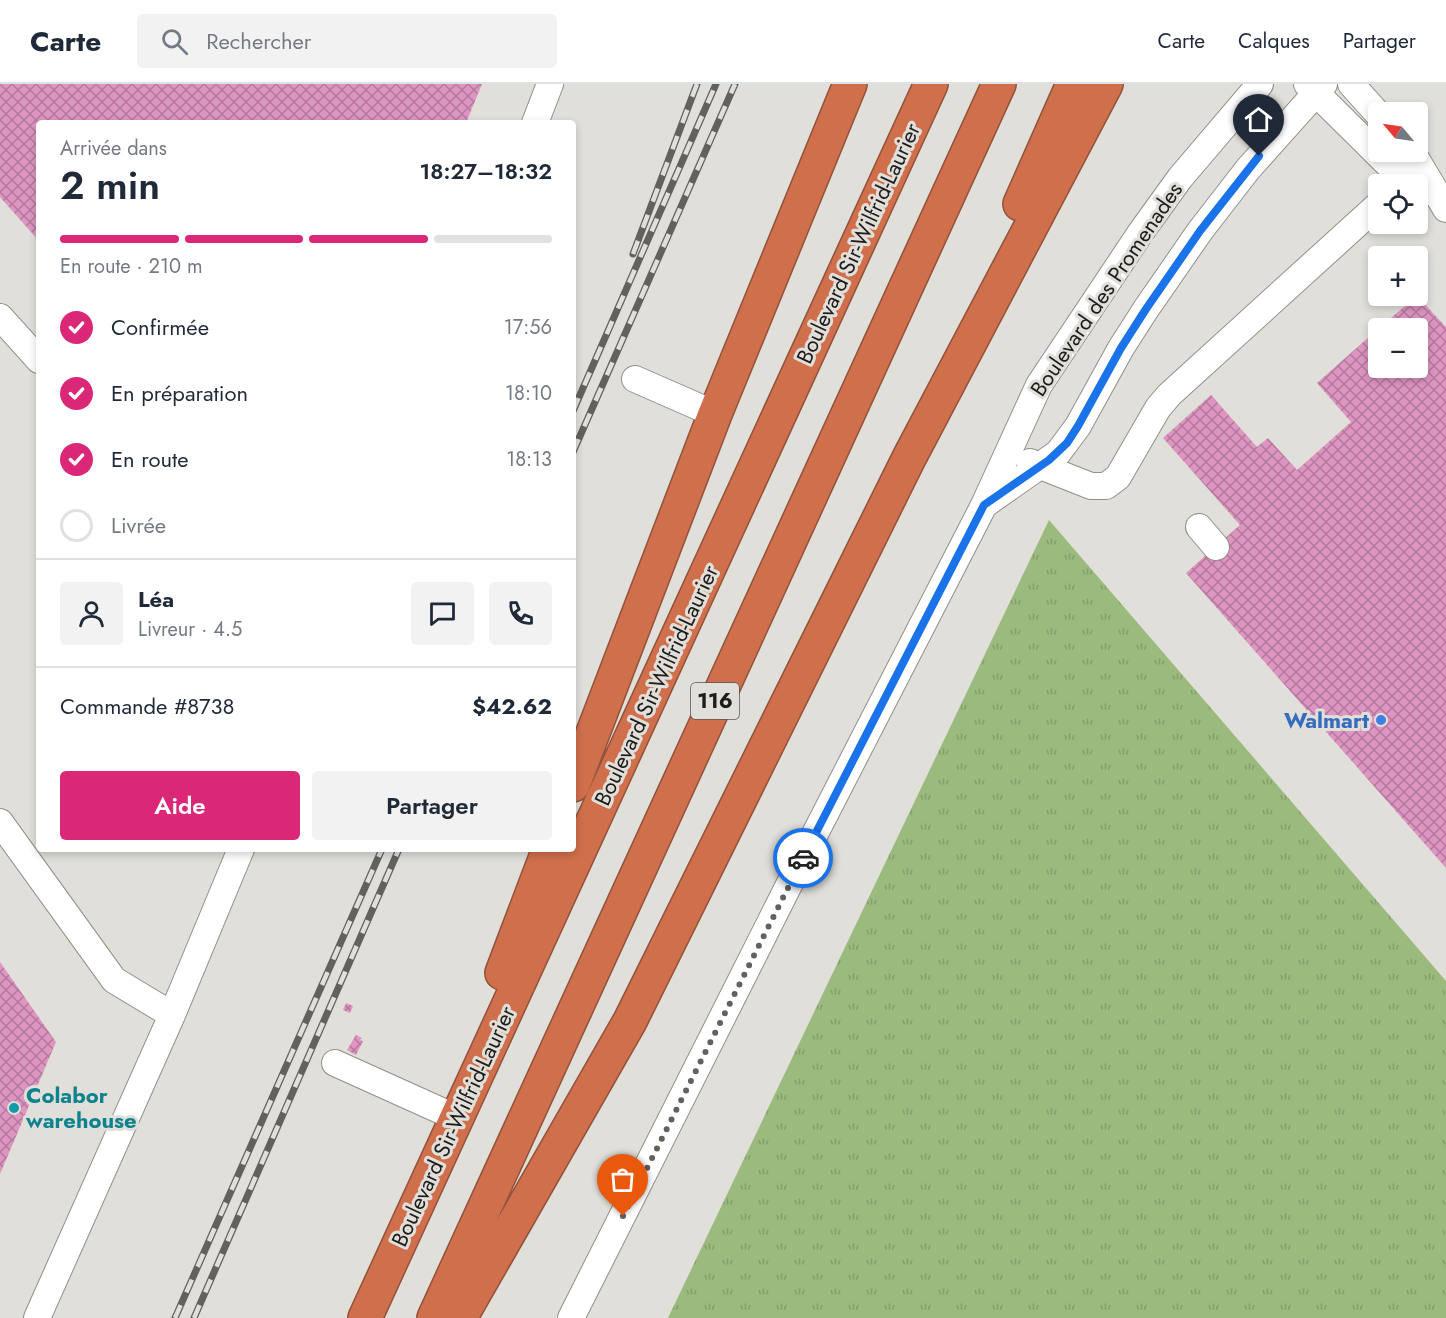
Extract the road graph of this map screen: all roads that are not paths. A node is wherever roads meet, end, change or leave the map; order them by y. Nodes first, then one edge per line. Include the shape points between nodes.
1 (550, 84) edge
2 (850, 84) edge
3 (931, 84) edge
4 (999, 84) edge
5 (1073, 84) edge
6 (1106, 84) edge
7 (1260, 84) edge
8 (1351, 84) edge
9 (1316, 87) edge
10 (1368, 103) edge
11 (536, 120) edge
12 (1408, 174) edge
13 (1428, 193) edge
14 (1428, 197) edge
15 (1446, 209) edge
16 (1368, 215) edge
17 (1446, 218) edge
18 (0, 317) edge
19 (36, 357) edge
20 (635, 379) dead end
21 (715, 414) junction
22 (1007, 453) junction
23 (909, 458) junction
24 (1040, 466) junction
25 (984, 505) junction
26 (1199, 527) dead end
27 (1216, 547) dead end
28 (576, 776) edge
29 (0, 822) edge
30 (576, 850) edge
31 (240, 852) edge
32 (548, 852) edge
33 (575, 852) edge
34 (172, 1015) junction
35 (335, 1063) dead end
36 (453, 1115) junction
37 (37, 1318) edge
38 (365, 1318) edge
39 (434, 1318) edge
40 (460, 1318) edge
41 (571, 1318) edge

1 - 11 street
2 - 21 highway
3 - 30 highway, Boulevard Sir-Wilfrid-Laurier / 116
4 - 39 highway, 116
5 - 23 highway
6 - 23 highway
7 - 22 street, Boulevard des Promenades via 1186,170 1141,232 1039,385
8 - 10 street
9 - 12 street
9 - 24 street, Boulevard des Promenades via 1200,231 1121,348 1078,426 1058,453
13 - 15 street
14 - 17 street
16 - 24 street via 1163,401 1113,482 1091,486
18 - 19 street
20 - 21 street
21 - 28 highway
22 - 24 street
22 - 25 street, Boulevard des Promenades
23 - 40 highway via 630,1021
24 - 25 street, Boulevard des Promenades
25 - 41 street
26 - 27 street
29 - 34 street via 114,980
31 - 34 street
32 - 36 highway
33 - 36 highway, Boulevard Sir-Wilfrid-Laurier / 116
34 - 37 street
35 - 36 street
36 - 38 highway, Boulevard Sir-Wilfrid-Laurier / 116

